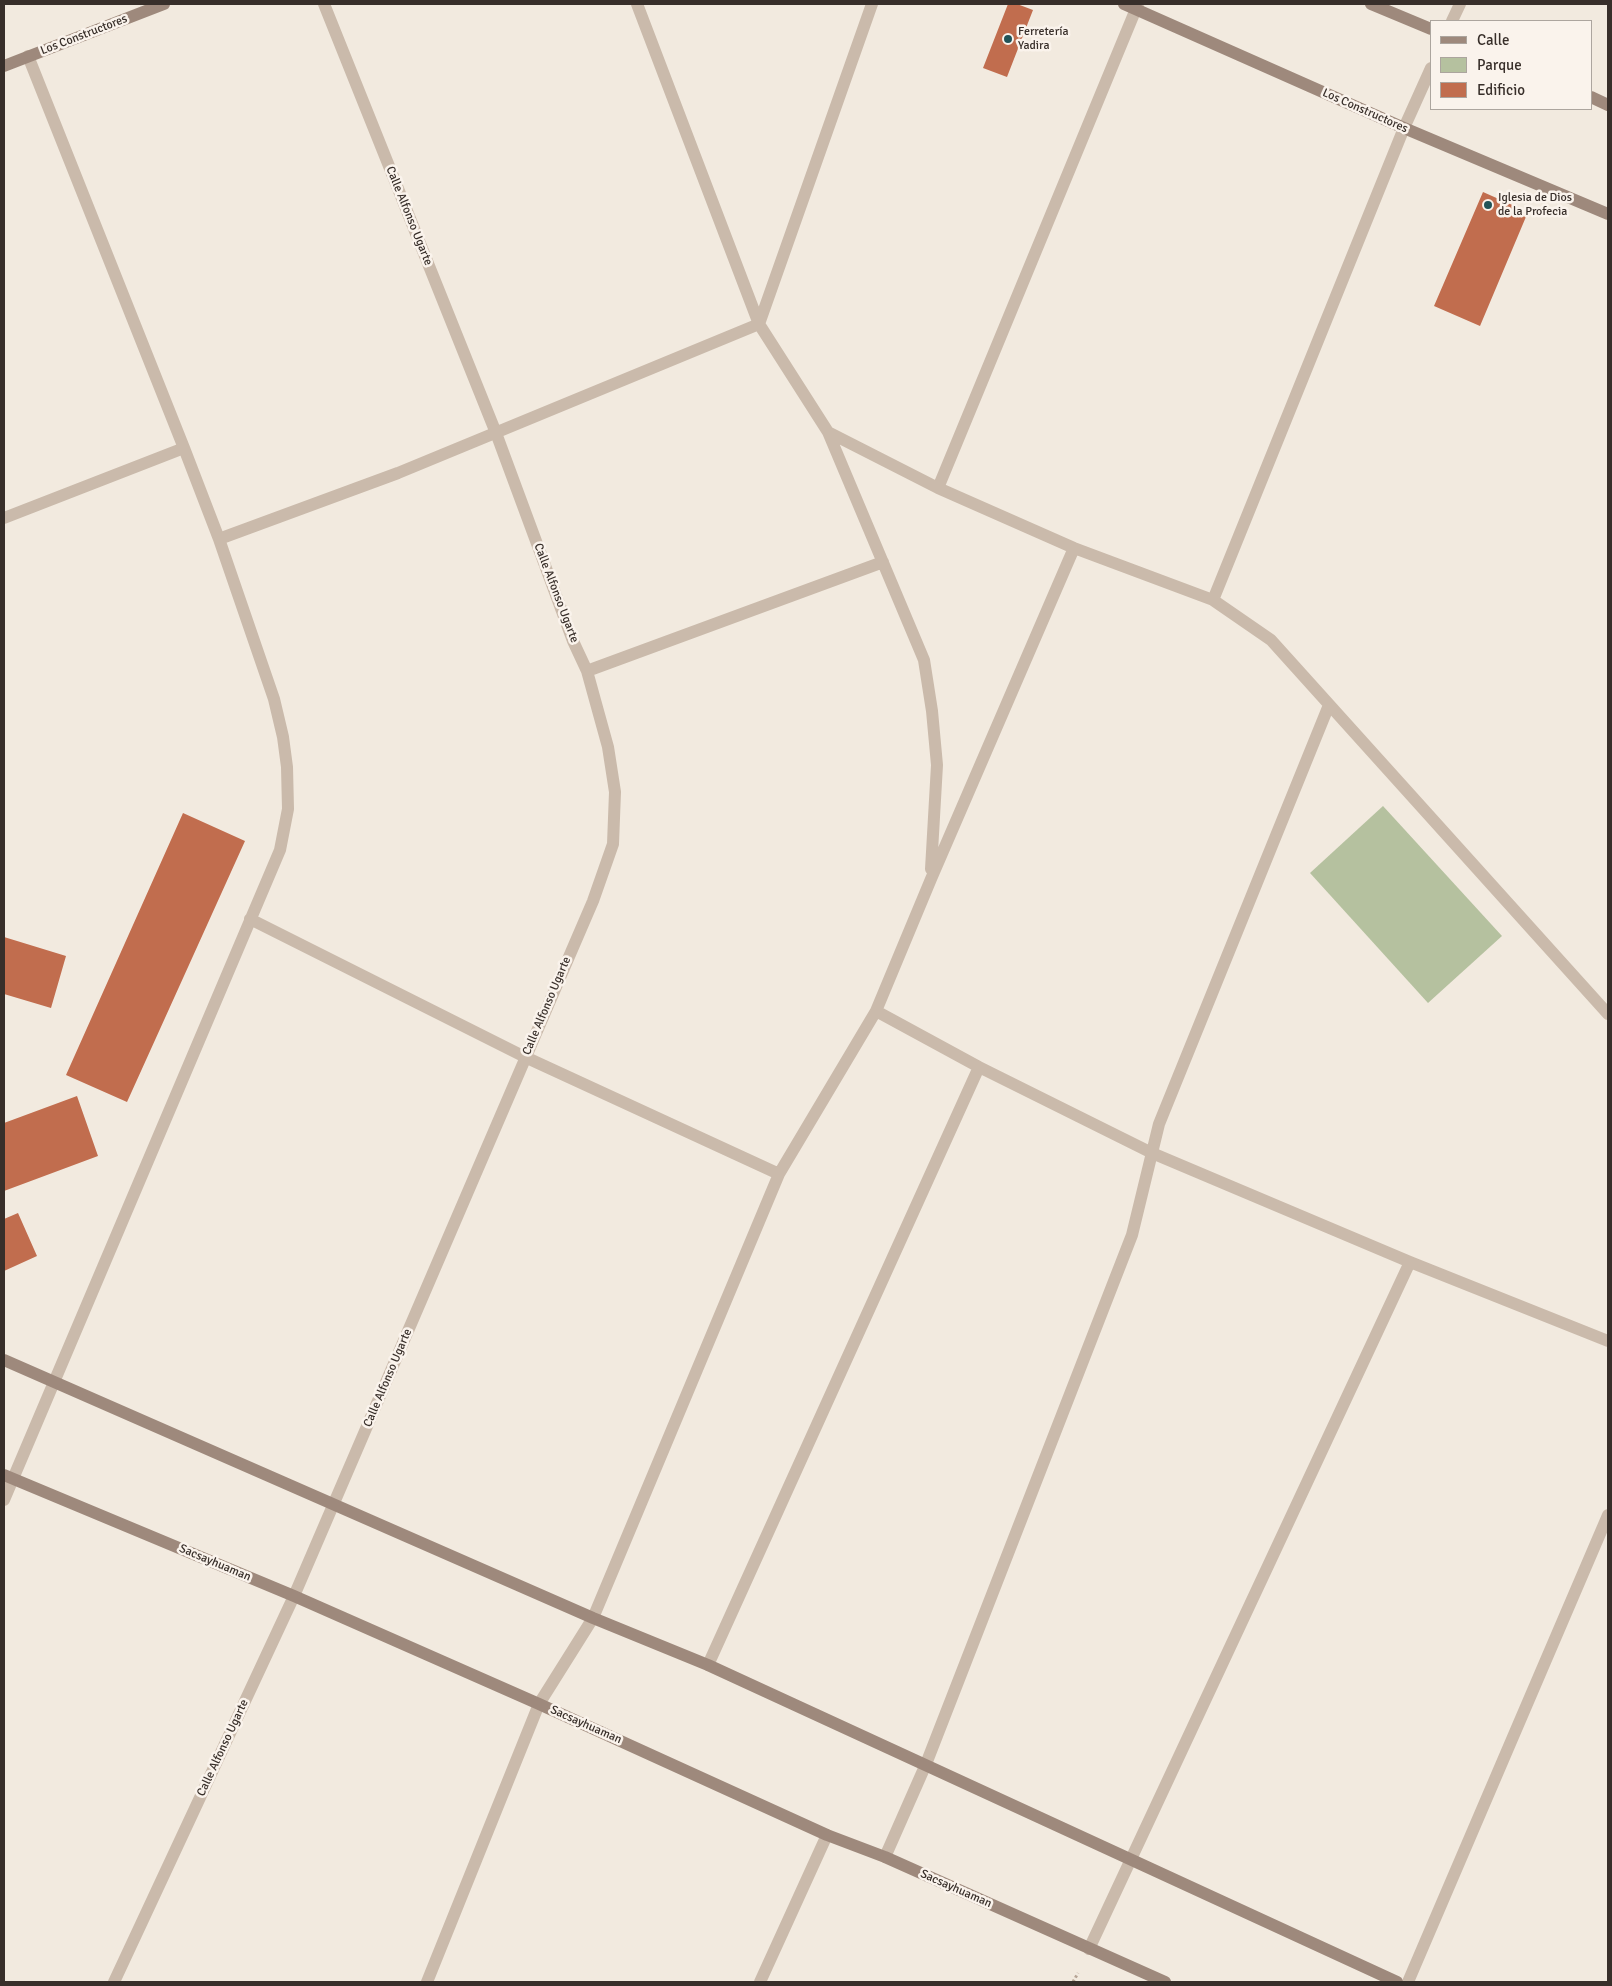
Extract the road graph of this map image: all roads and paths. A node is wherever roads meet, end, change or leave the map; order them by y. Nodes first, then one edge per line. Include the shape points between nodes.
1 (164, 4) edge
2 (324, 4) edge
3 (637, 4) edge
4 (872, 4) edge
5 (1124, 4) edge
6 (1371, 4) edge
7 (1460, 4) edge
8 (1137, 6) edge
9 (1452, 20) edge
10 (1430, 29) edge
11 (28, 56) junction
12 (4, 66) edge
13 (1430, 70) edge
14 (1592, 97) edge
15 (1608, 104) edge
16 (1404, 128) junction
17 (1608, 214) edge
18 (759, 324) junction
19 (828, 432) junction
20 (496, 433) junction
21 (184, 448) junction
22 (938, 488) junction
23 (4, 518) edge
24 (219, 539) junction
25 (1074, 548) junction
26 (883, 562) junction
27 (1214, 600) junction
28 (587, 671) junction
29 (1329, 705) junction
30 (931, 879) junction
31 (250, 919) junction
32 (876, 1010) junction
33 (1608, 1014) edge
34 (525, 1056) junction
35 (979, 1067) junction
36 (1152, 1152) junction
37 (779, 1174) junction
38 (1410, 1262) junction
39 (1608, 1341) edge
40 (4, 1360) edge
41 (54, 1382) junction
42 (8, 1477) edge
43 (4, 1500) edge
44 (334, 1504) junction
45 (1608, 1515) edge
46 (294, 1596) junction
47 (593, 1618) junction
48 (708, 1665) junction
49 (539, 1704) junction
50 (926, 1764) junction
51 (827, 1835) junction
52 (885, 1857) junction
53 (1130, 1859) junction
54 (1088, 1949) junction
55 (114, 1982) edge
56 (427, 1982) edge
57 (760, 1982) edge
58 (1165, 1982) edge
59 (1398, 1982) edge
60 (1408, 1982) edge

1 - 11 street, Los Constructores
2 - 20 street, Calle Alfonso Ugarte
3 - 18 street
4 - 18 street
5 - 8 street, Los Constructores
6 - 10 street
7 - 9 street
8 - 16 street, Los Constructores
8 - 22 street
11 - 12 street, Los Constructores
11 - 21 street
13 - 16 street
14 - 15 street
16 - 17 street, Los Constructores
16 - 27 street
18 - 19 street
18 - 20 street
19 - 22 street
19 - 26 street
20 - 24 street
20 - 28 street, Calle Alfonso Ugarte
21 - 23 street
21 - 24 street
22 - 25 street
24 - 31 street via 274,699 287,767 288,809 280,850
25 - 27 street
25 - 30 street
26 - 28 street
26 - 30 street via 924,660 932,711 937,765
27 - 29 street via 1271,640
28 - 34 street, Calle Alfonso Ugarte via 608,747 615,792 613,844 593,901
29 - 33 street
29 - 36 street via 1159,1124
30 - 32 street
31 - 34 street
31 - 41 street
32 - 35 street
32 - 37 street
34 - 37 street
34 - 44 street, Calle Alfonso Ugarte
35 - 36 street
35 - 48 street
36 - 38 street
36 - 50 street via 1132,1235
37 - 47 street
38 - 39 street
38 - 53 street
40 - 41 street
41 - 42 street
41 - 44 street
42 - 43 street
42 - 46 street, Sacsayhuaman
44 - 46 street, Calle Alfonso Ugarte
44 - 47 street
45 - 60 street
46 - 49 street, Sacsayhuaman
46 - 55 street, Calle Alfonso Ugarte
47 - 48 street
47 - 49 street
48 - 50 street
49 - 51 street, Sacsayhuaman
49 - 56 street
50 - 52 street
50 - 53 street
51 - 52 street, Sacsayhuaman
51 - 57 street
52 - 54 street, Sacsayhuaman
53 - 54 street
53 - 59 street
54 - 58 street, Sacsayhuaman

